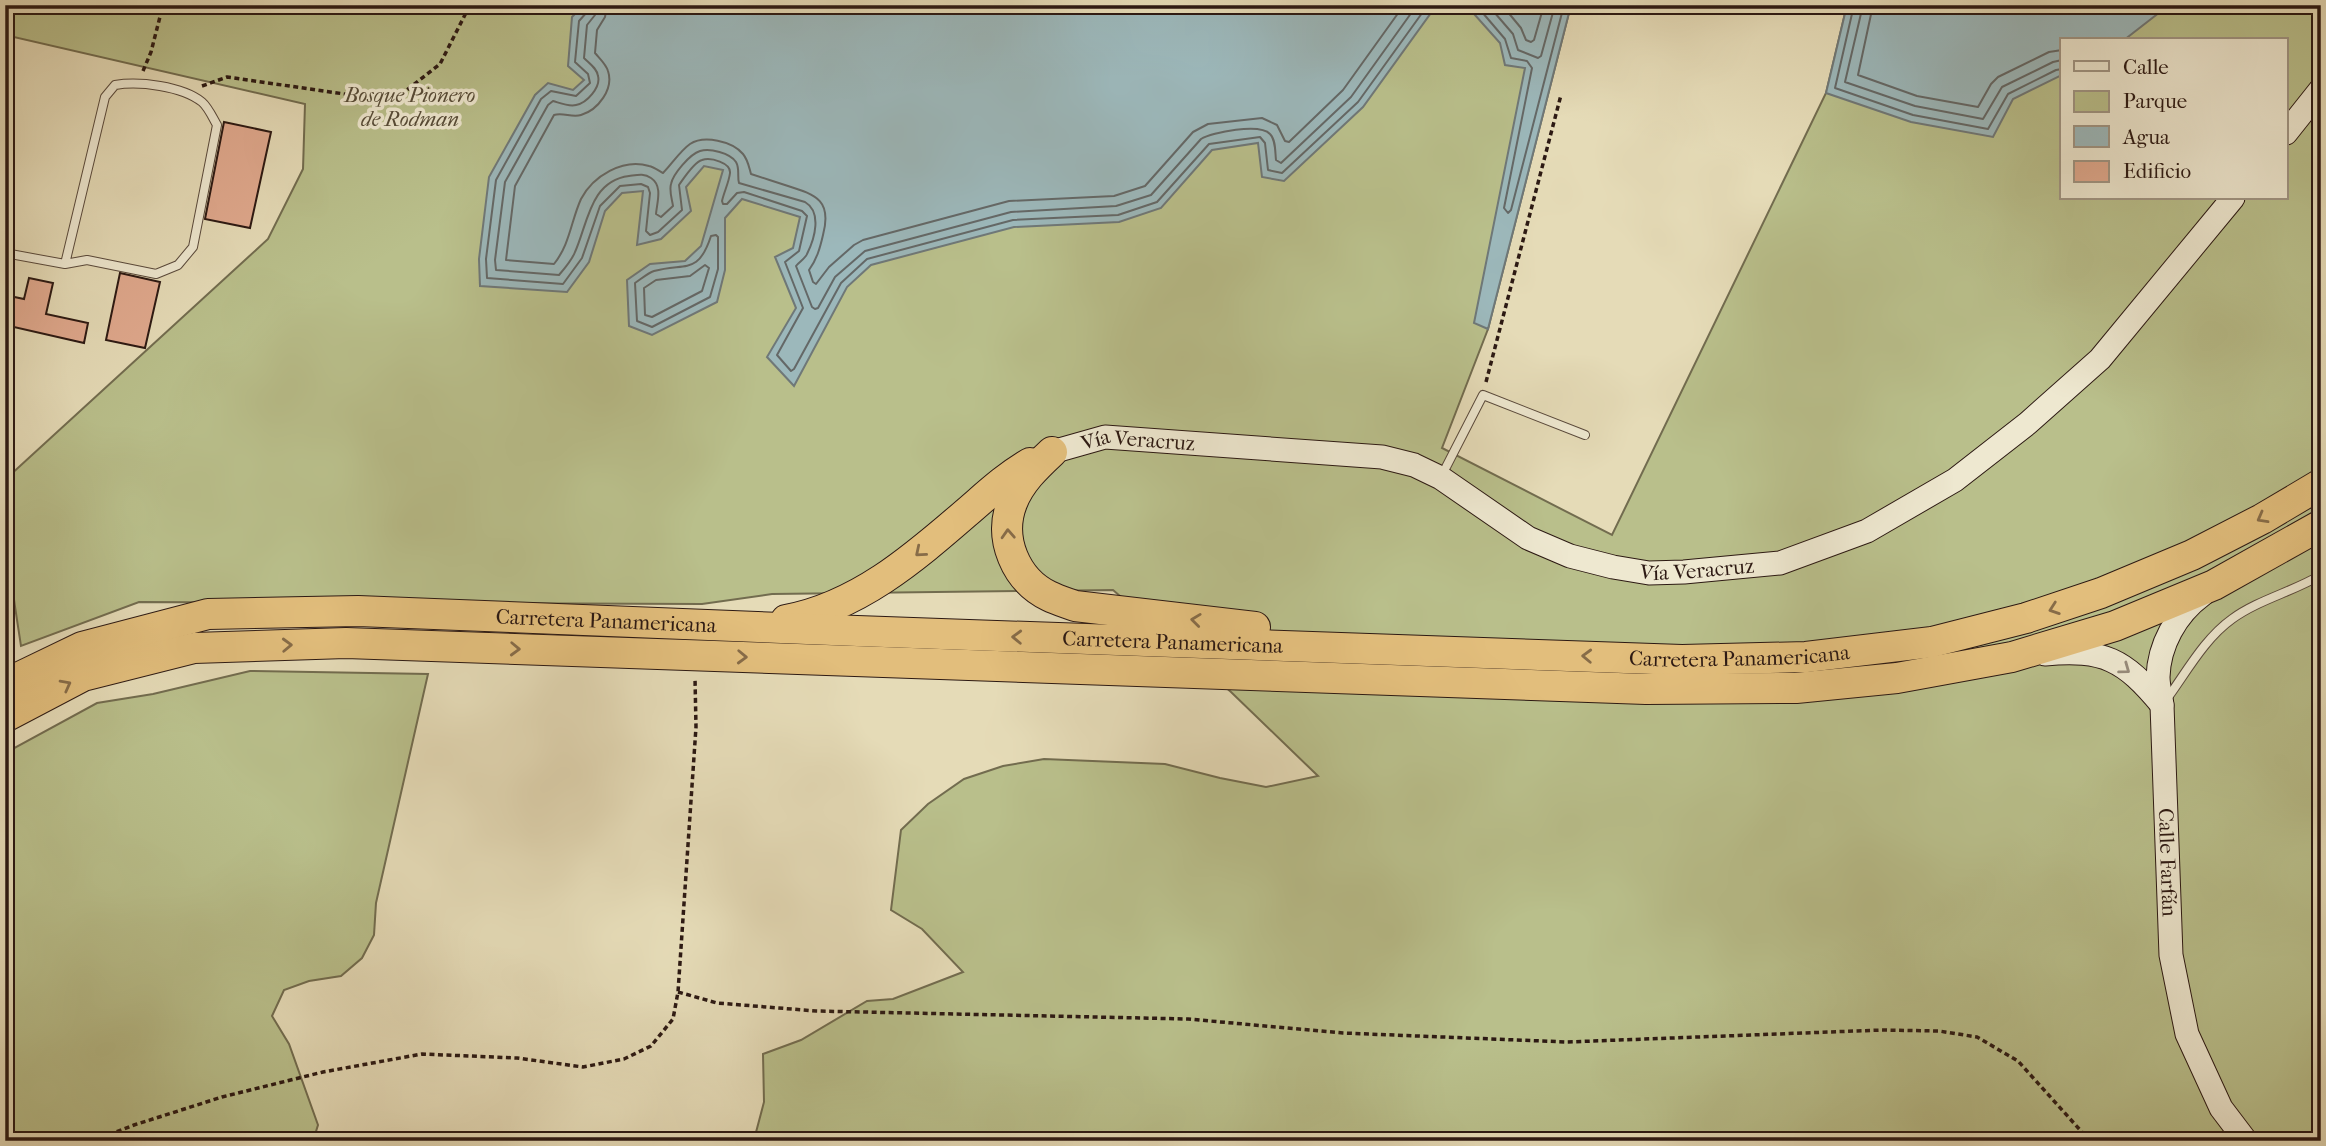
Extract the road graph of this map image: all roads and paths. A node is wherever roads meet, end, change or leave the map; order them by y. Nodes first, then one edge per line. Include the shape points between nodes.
1 (163, 5) edge
2 (470, 5) edge
3 (138, 83) junction
4 (2321, 89) edge
5 (184, 92) junction
6 (1561, 95) dead end
7 (2288, 130) edge
8 (2231, 200) edge
9 (5, 253) edge
10 (65, 264) junction
11 (1483, 394) junction
12 (1584, 435) dead end
13 (1052, 452) junction
14 (1441, 478) junction
15 (2321, 484) edge
16 (2321, 525) edge
17 (2321, 575) edge
18 (2214, 585) junction
19 (755, 625) junction
20 (1458, 652) junction
21 (695, 655) junction
22 (2012, 657) junction
23 (5, 684) edge
24 (2162, 705) junction
25 (5, 717) edge
26 (678, 992) junction
27 (93, 1141) edge
28 (2090, 1141) edge
29 (2246, 1141) edge

1 - 3 path via 152,52
2 - 5 path via 440,64 393,101 227,77
3 - 5 lane
3 - 10 lane via 115,85 105,97
4 - 7 street
5 - 10 lane via 203,103 217,125 193,247 178,265 156,274 87,260
6 - 11 path
8 - 14 street, Vía Veracruz via 2100,359 2028,423 1955,480 1867,531 1780,563 1648,573 1570,556 1528,538
9 - 10 lane
11 - 12 lane
11 - 14 lane
13 - 14 street, Vía Veracruz via 1105,437 1214,444 1382,457
13 -> 19 highway via 1002,481 907,563 869,588 831,606
20 -> 13 highway via 1075,606 1048,596 1026,580 1014,562 1007,528 1011,504 1021,487
15 -> 20 highway, Carretera Panamericana via 2192,555 2101,593 1932,642 1779,658 1682,660
16 - 18 highway, Carretera Panamericana
17 - 24 lane via 2232,619 2215,633
18 - 22 highway, Carretera Panamericana via 2115,626
18 - 24 street, Calle Farfán via 2191,602 2162,650 2158,677
20 -> 19 highway, Carretera Panamericana
19 - 23 highway, Carretera Panamericana via 358,611 208,614 82,648
21 -> 22 highway, Carretera Panamericana via 1646,688 1809,687 1897,678
25 -> 21 highway, Carretera Panamericana via 83,676 194,648 346,643
21 - 26 path via 696,727
22 -> 24 street via 2097,654 2129,670
24 - 29 street, Calle Farfán via 2171,955 2187,1034 2221,1108
26 - 27 path via 673,1018 651,1046 624,1059 583,1067 517,1058 422,1054 222,1097
26 - 28 path via 717,1003 816,1011 1188,1019 1343,1033 1567,1042 1939,1031 1977,1037 2018,1061

